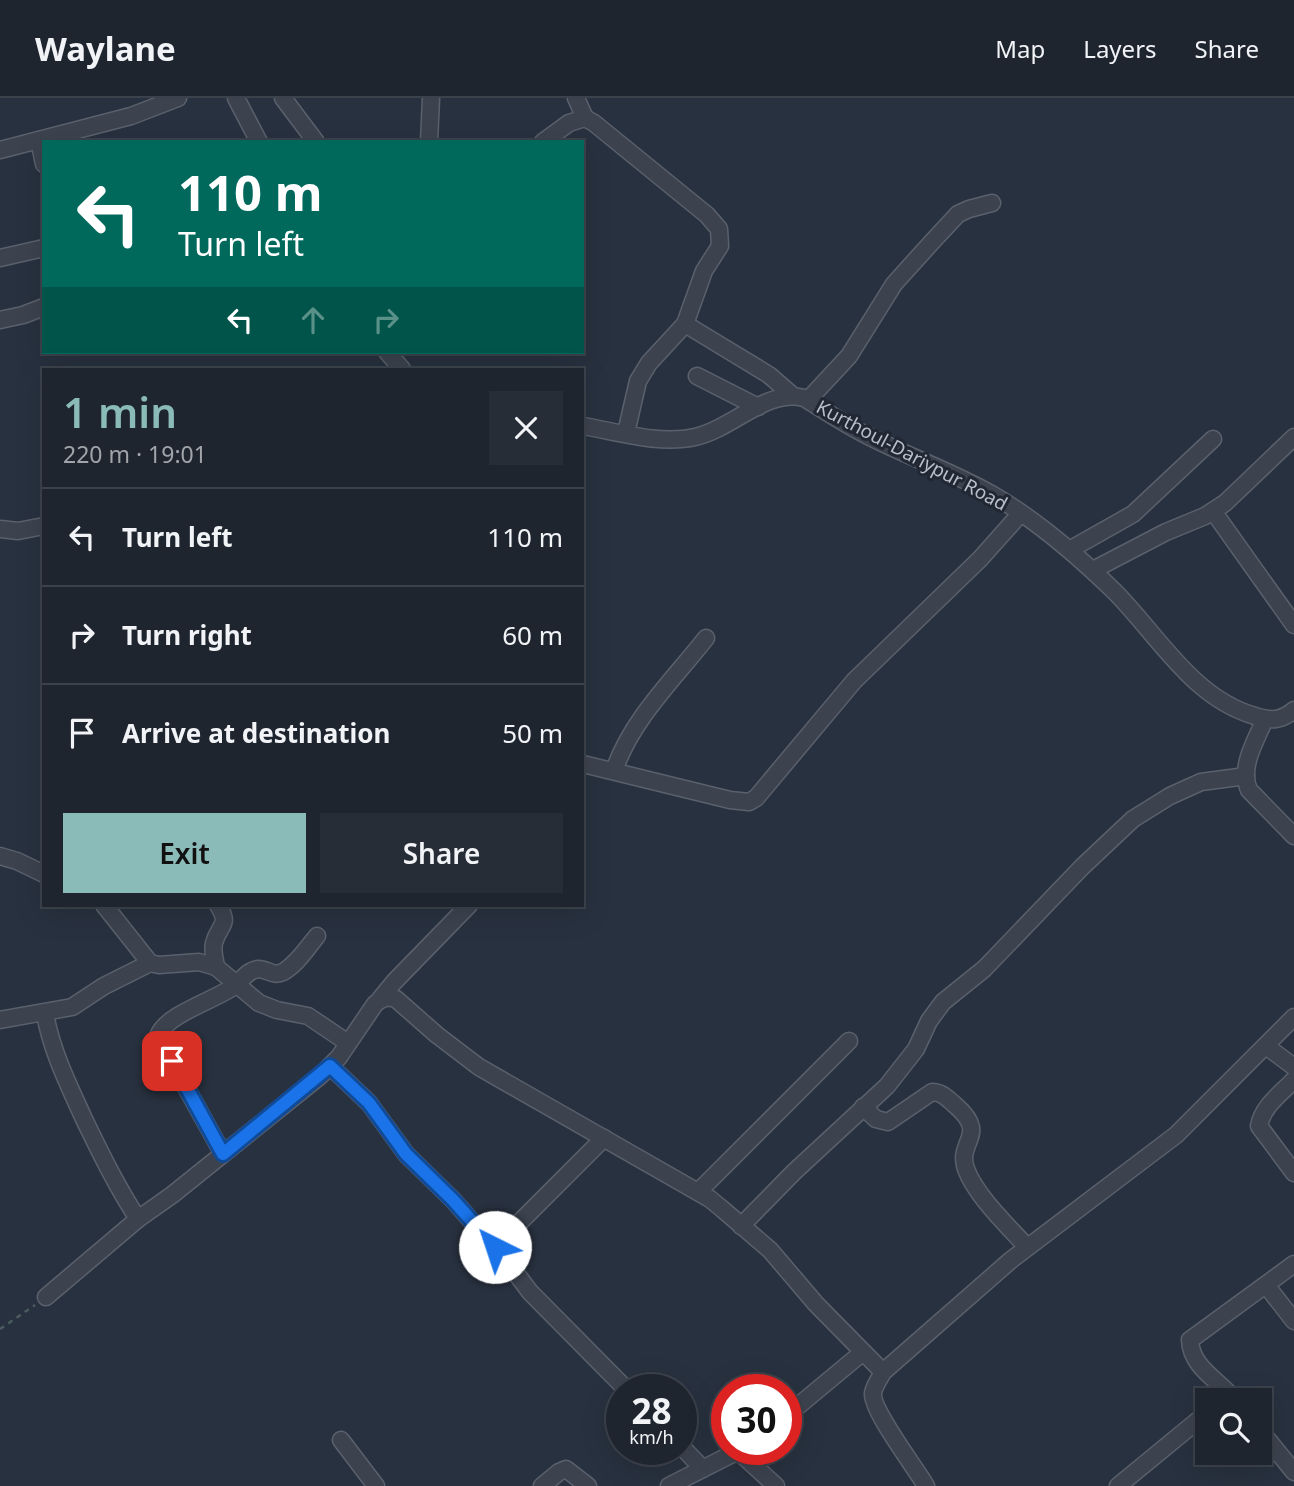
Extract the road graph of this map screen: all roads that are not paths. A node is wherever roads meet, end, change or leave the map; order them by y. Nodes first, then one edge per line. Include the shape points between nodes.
1 (178, 98) edge
2 (283, 98) edge
3 (431, 98) edge
4 (576, 98) edge
5 (239, 99) edge
6 (584, 118) junction
7 (39, 140) junction
8 (258, 140) edge
9 (314, 140) edge
10 (429, 140) edge
11 (546, 140) edge
12 (0, 150) edge
13 (42, 154) edge
14 (992, 203) dead end
15 (42, 248) edge
16 (0, 258) edge
17 (42, 308) edge
18 (0, 320) edge
19 (685, 324) junction
20 (389, 354) edge
21 (401, 368) edge
22 (697, 376) dead end
23 (792, 395) junction
24 (808, 400) junction
25 (758, 407) junction
26 (584, 426) edge
27 (626, 433) junction
28 (1294, 437) edge
29 (1213, 439) dead end
30 (1213, 511) junction
31 (1021, 513) junction
32 (42, 526) edge
33 (0, 529) edge
34 (1071, 549) junction
35 (1093, 570) junction
36 (1294, 625) edge
37 (706, 638) dead end
38 (1294, 710) edge
39 (1265, 719) junction
40 (584, 764) edge
41 (614, 771) junction
42 (1245, 776) junction
43 (1294, 836) edge
44 (0, 856) edge
45 (42, 873) edge
46 (106, 907) edge
47 (219, 907) edge
48 (468, 907) edge
49 (317, 936) dead end
50 (150, 963) junction
51 (216, 967) junction
52 (236, 985) junction
53 (380, 999) junction
54 (45, 1013) junction
55 (1294, 1017) edge
56 (0, 1020) edge
57 (849, 1041) dead end
58 (348, 1043) junction
59 (1266, 1046) junction
60 (330, 1066) junction
61 (1294, 1067) edge
62 (1294, 1080) edge
63 (863, 1107) junction
64 (604, 1138) junction
65 (223, 1154) junction
66 (1294, 1173) edge
67 (698, 1192) junction
68 (138, 1219) junction
69 (741, 1226) junction
70 (495, 1247) junction
71 (1027, 1247) junction
72 (1294, 1264) edge
73 (1266, 1286) junction
74 (46, 1297) road end
75 (1294, 1321) edge
76 (863, 1352) junction
77 (883, 1372) junction
78 (611, 1374) edge
79 (1220, 1388) edge
80 (802, 1403) edge
81 (1195, 1423) edge
82 (341, 1440) dead end
83 (1272, 1445) edge
84 (697, 1463) edge
85 (711, 1465) edge
86 (755, 1465) edge
87 (703, 1469) junction
88 (1294, 1472) edge
89 (376, 1486) edge
90 (542, 1486) edge
91 (588, 1486) edge
92 (670, 1486) edge
93 (776, 1486) edge
94 (926, 1486) edge
95 (1118, 1486) edge

1 - 7 street via 131,116
2 - 9 street
3 - 10 street
4 - 6 street
5 - 8 street
6 - 11 street
6 - 19 street via 719,229 720,246 704,271
7 - 12 street
7 - 13 street
14 - 24 street via 958,214 894,284 849,356
15 - 16 street
17 - 18 street
19 - 23 street via 769,375
19 - 27 street via 638,382
20 - 21 street
22 - 25 street
23 - 24 street, Kurthoul-Dariypur Road
23 - 25 street, Kurthoul-Dariypur Road
24 - 31 street, Kurthoul-Dariypur Road via 868,436 966,480
25 - 27 street, Kurthoul-Dariypur Road via 692,438
26 - 27 street, Kurthoul-Dariypur Road
28 - 30 street
29 - 34 street via 1133,514
30 - 35 street
30 - 36 street
31 - 34 street, Kurthoul-Dariypur Road
31 - 41 street via 854,681 756,799 730,800
32 - 33 street
34 - 35 street, Kurthoul-Dariypur Road
35 - 39 street, Kurthoul-Dariypur Road via 1203,690 1224,705
37 - 41 street via 637,726
38 - 39 street via 1283,718
39 - 42 street
40 - 41 street
42 - 43 street via 1249,790
42 - 63 street via 1202,782 1133,819 984,970 943,1002 909,1058
44 - 45 street
46 - 50 street
47 - 51 street via 225,917 214,943
48 - 53 street
49 - 52 street via 280,974 258,969
50 - 51 street via 199,962
50 - 54 street via 72,1007
51 - 52 street
52 - 58 street via 259,1003 308,1016
52 - 65 street via 167,1022 159,1034
53 - 58 street
53 - 64 street via 396,999 479,1067
54 - 56 street
54 - 68 street via 57,1060 109,1171
55 - 59 street
57 - 67 street
58 - 60 street
59 - 61 street
59 - 71 street via 1176,1135
60 - 65 street
60 - 70 street via 369,1103 406,1154
62 - 66 street via 1266,1109 1259,1126
63 - 69 street
63 - 71 street via 876,1119 888,1122 938,1092 959,1108 972,1129 966,1169
64 - 67 street
64 - 70 street
65 - 68 street
67 - 69 street
68 - 74 street
69 - 76 street via 771,1250
70 - 78 street via 530,1292
71 - 77 street
72 - 73 street
73 - 75 street
73 - 79 street via 1190,1340 1194,1358
76 - 77 street
76 - 80 street
77 - 94 street via 873,1392 874,1402
81 - 95 street
82 - 89 street
83 - 88 street
84 - 87 street
85 - 87 street
86 - 93 street
87 - 92 street
90 - 91 street via 566,1469

